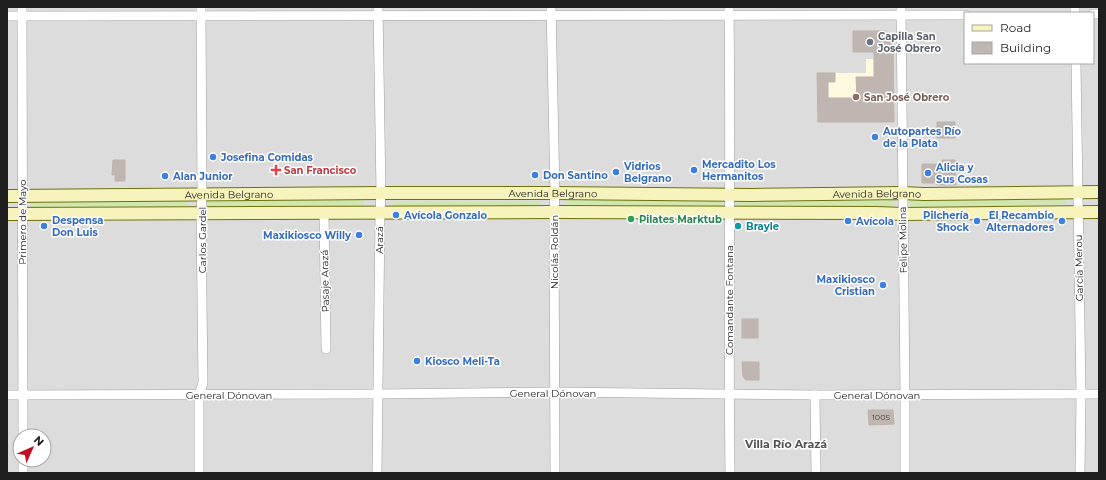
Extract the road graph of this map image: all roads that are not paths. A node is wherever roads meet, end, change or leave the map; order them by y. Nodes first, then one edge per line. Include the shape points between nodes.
1 (22, 11) edge
2 (201, 11) edge
3 (378, 11) edge
4 (551, 11) edge
5 (641, 11) edge
6 (729, 11) edge
7 (814, 11) edge
8 (900, 11) edge
9 (964, 15) edge
10 (7, 16) edge
11 (1076, 64) edge
12 (1077, 192) junction
13 (1099, 192) edge
14 (381, 193) junction
15 (555, 193) junction
16 (902, 193) junction
17 (730, 194) junction
18 (202, 195) junction
19 (7, 196) edge
20 (22, 196) junction
21 (554, 212) junction
22 (1078, 212) junction
23 (1099, 212) edge
24 (324, 213) junction
25 (380, 213) junction
26 (730, 213) junction
27 (7, 214) edge
28 (22, 214) junction
29 (201, 214) junction
30 (902, 214) junction
31 (326, 349) dead end
32 (555, 392) junction
33 (378, 394) junction
34 (729, 394) junction
35 (1081, 394) junction
36 (1099, 394) edge
37 (7, 395) edge
38 (23, 395) junction
39 (199, 395) junction
40 (815, 395) junction
41 (905, 395) junction
42 (23, 428) edge
43 (199, 473) edge
44 (377, 473) edge
45 (555, 473) edge
46 (730, 473) edge
47 (816, 473) edge
48 (905, 473) edge
49 (1080, 473) edge

1 - 2 street
1 - 10 street
1 - 20 street, Primero de Mayo
2 - 3 street
2 - 18 street, Carlos Gardel
3 - 4 street
3 - 14 street, Arazá
4 - 5 street
4 - 15 street, Nicolás Roldán
5 - 6 street
6 - 7 street
6 - 17 street, Comandante Fontana
7 - 8 street
8 - 9 street
8 - 16 street, Felipe Molina
11 - 12 street, García Merou
12 - 13 main road, Avenida Belgrano
12 - 16 main road, Avenida Belgrano
12 - 22 street, García Merou
14 - 15 main road, Avenida Belgrano
14 - 18 main road, Avenida Belgrano
14 - 25 street, Arazá
15 - 17 main road, Avenida Belgrano
15 - 21 street, Nicolás Roldán
16 - 17 main road, Avenida Belgrano
16 - 30 street, Felipe Molina
17 - 26 street, Comandante Fontana
18 - 20 main road, Avenida Belgrano
18 - 29 street, Carlos Gardel
19 - 20 main road, Avenida Belgrano
20 - 28 street, Primero de Mayo
21 - 25 main road, Avenida Belgrano
21 - 26 main road, Avenida Belgrano
21 - 32 street, Nicolás Roldán
22 - 23 main road, Avenida Belgrano
22 - 30 main road, Avenida Belgrano
22 - 35 street, García Merou
24 - 25 main road, Avenida Belgrano
24 - 29 main road, Avenida Belgrano
24 - 31 street, Pasaje Arazá
25 - 33 street, Arazá
26 - 30 main road, Avenida Belgrano
26 - 34 street, Comandante Fontana
27 - 28 main road, Avenida Belgrano
28 - 29 main road, Avenida Belgrano
28 - 38 street, Primero de Mayo
29 - 39 street, Carlos Gardel via 203,383
30 - 41 street, Felipe Molina
32 - 33 street, General Dónovan
32 - 34 street, General Dónovan
32 - 45 street, Nicolás Roldán
33 - 39 street, General Dónovan
33 - 44 street, Arazá
34 - 40 street, General Dónovan
34 - 46 street, Comandante Fontana
35 - 36 street, General Dónovan
35 - 41 street, General Dónovan
35 - 49 street, García Merou
37 - 38 street, General Dónovan
38 - 39 street, General Dónovan
38 - 42 street, Primero de Mayo
39 - 43 street, Carlos Gardel
40 - 41 street, General Dónovan
40 - 47 street
41 - 48 street, Felipe Molina

